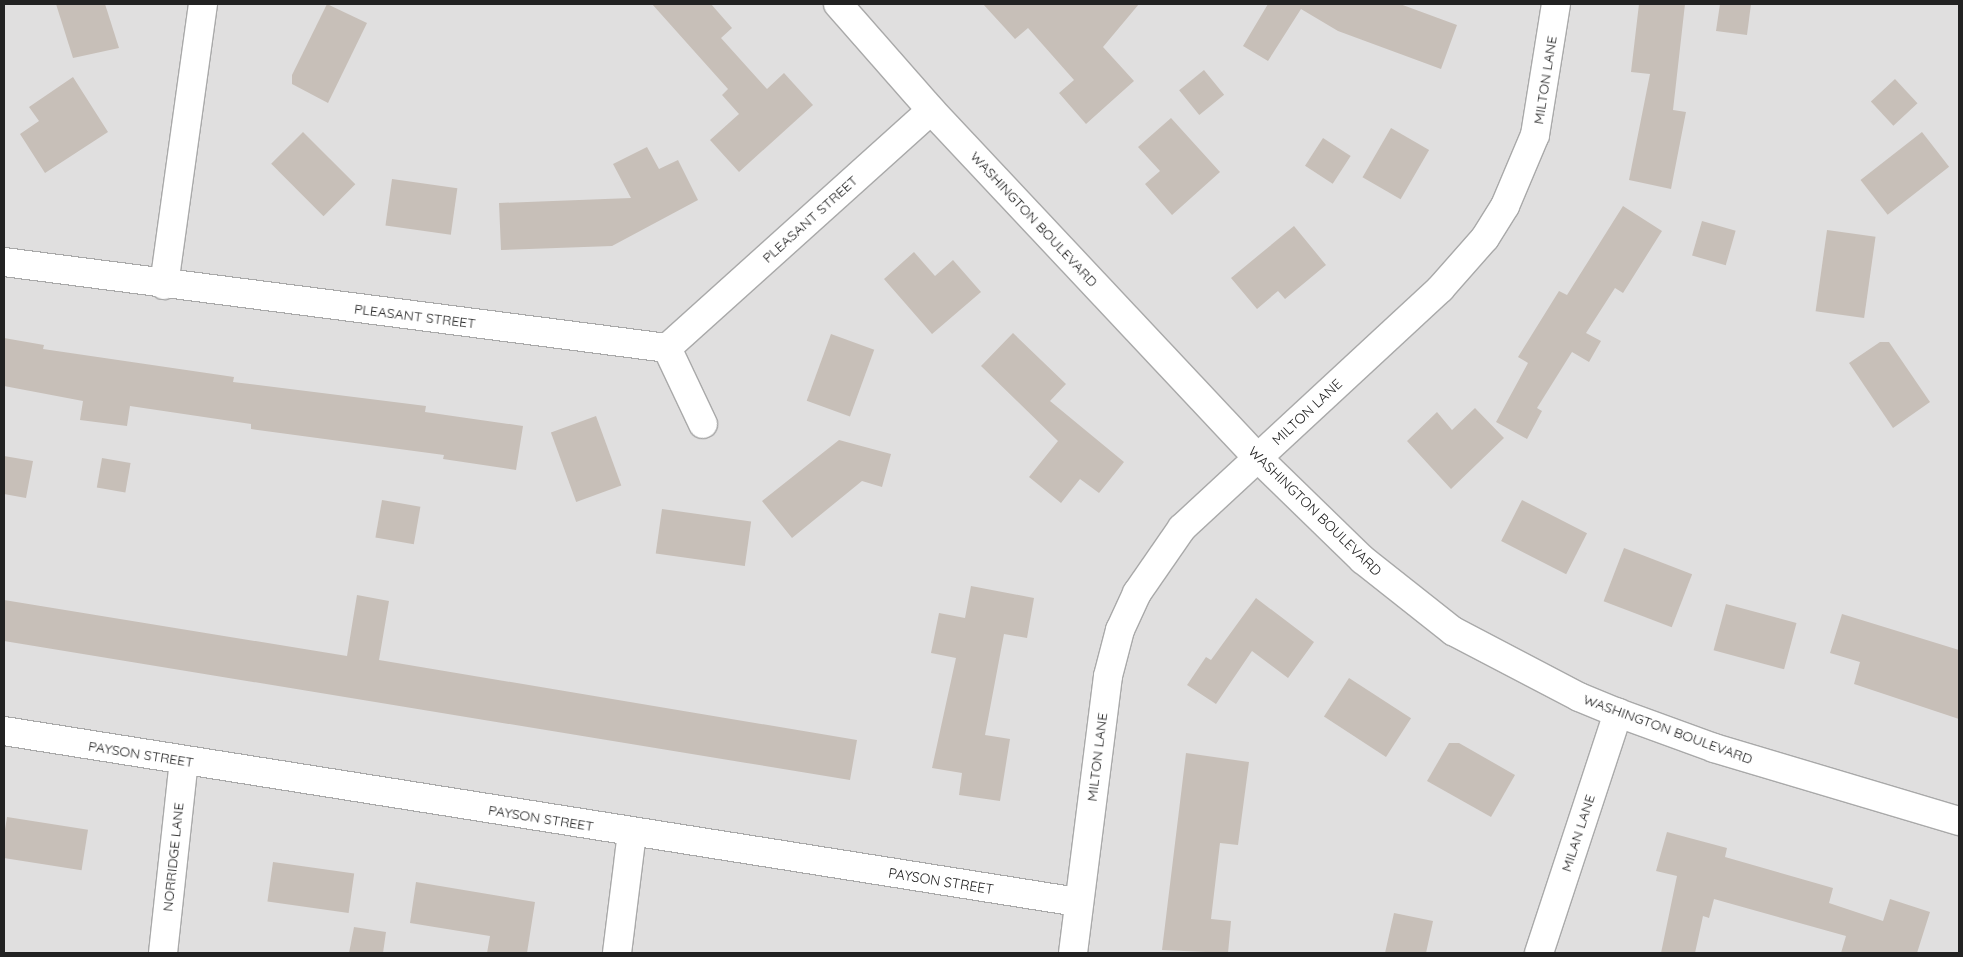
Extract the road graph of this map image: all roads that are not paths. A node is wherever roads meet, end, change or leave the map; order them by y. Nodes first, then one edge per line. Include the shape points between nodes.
1 (204, 4) edge
2 (838, 4) edge
3 (1556, 4) edge
4 (931, 110) junction
5 (4, 262) edge
6 (164, 285) junction
7 (667, 348) junction
8 (703, 424) dead end
9 (1258, 458) junction
10 (1618, 713) junction
11 (4, 731) edge
12 (184, 761) junction
13 (1959, 821) edge
14 (632, 832) junction
15 (1078, 902) junction
16 (163, 953) edge
17 (617, 953) edge
18 (1073, 953) edge
19 (1539, 953) edge

1 - 6 street
2 - 4 street, WASHINGTON BOULEVARD
3 - 9 street, MILTON LANE via 1535,135 1505,206 1485,238 1440,289
4 - 7 street, PLEASANT STREET
4 - 9 street, WASHINGTON BOULEVARD
5 - 6 street, PLEASANT STREET
6 - 7 street, PLEASANT STREET
7 - 8 street
9 - 10 street, WASHINGTON BOULEVARD via 1363,560 1453,631 1579,697
9 - 15 street, MILTON LANE via 1182,528 1152,568 1124,621 1108,676
10 - 13 street, WASHINGTON BOULEVARD via 1714,748
10 - 19 street, MILAN LANE
11 - 12 street, PAYSON STREET
12 - 14 street, PAYSON STREET
12 - 16 street, NORRIDGE LANE
14 - 15 street, PAYSON STREET
14 - 17 street
15 - 18 street, MILTON LANE

